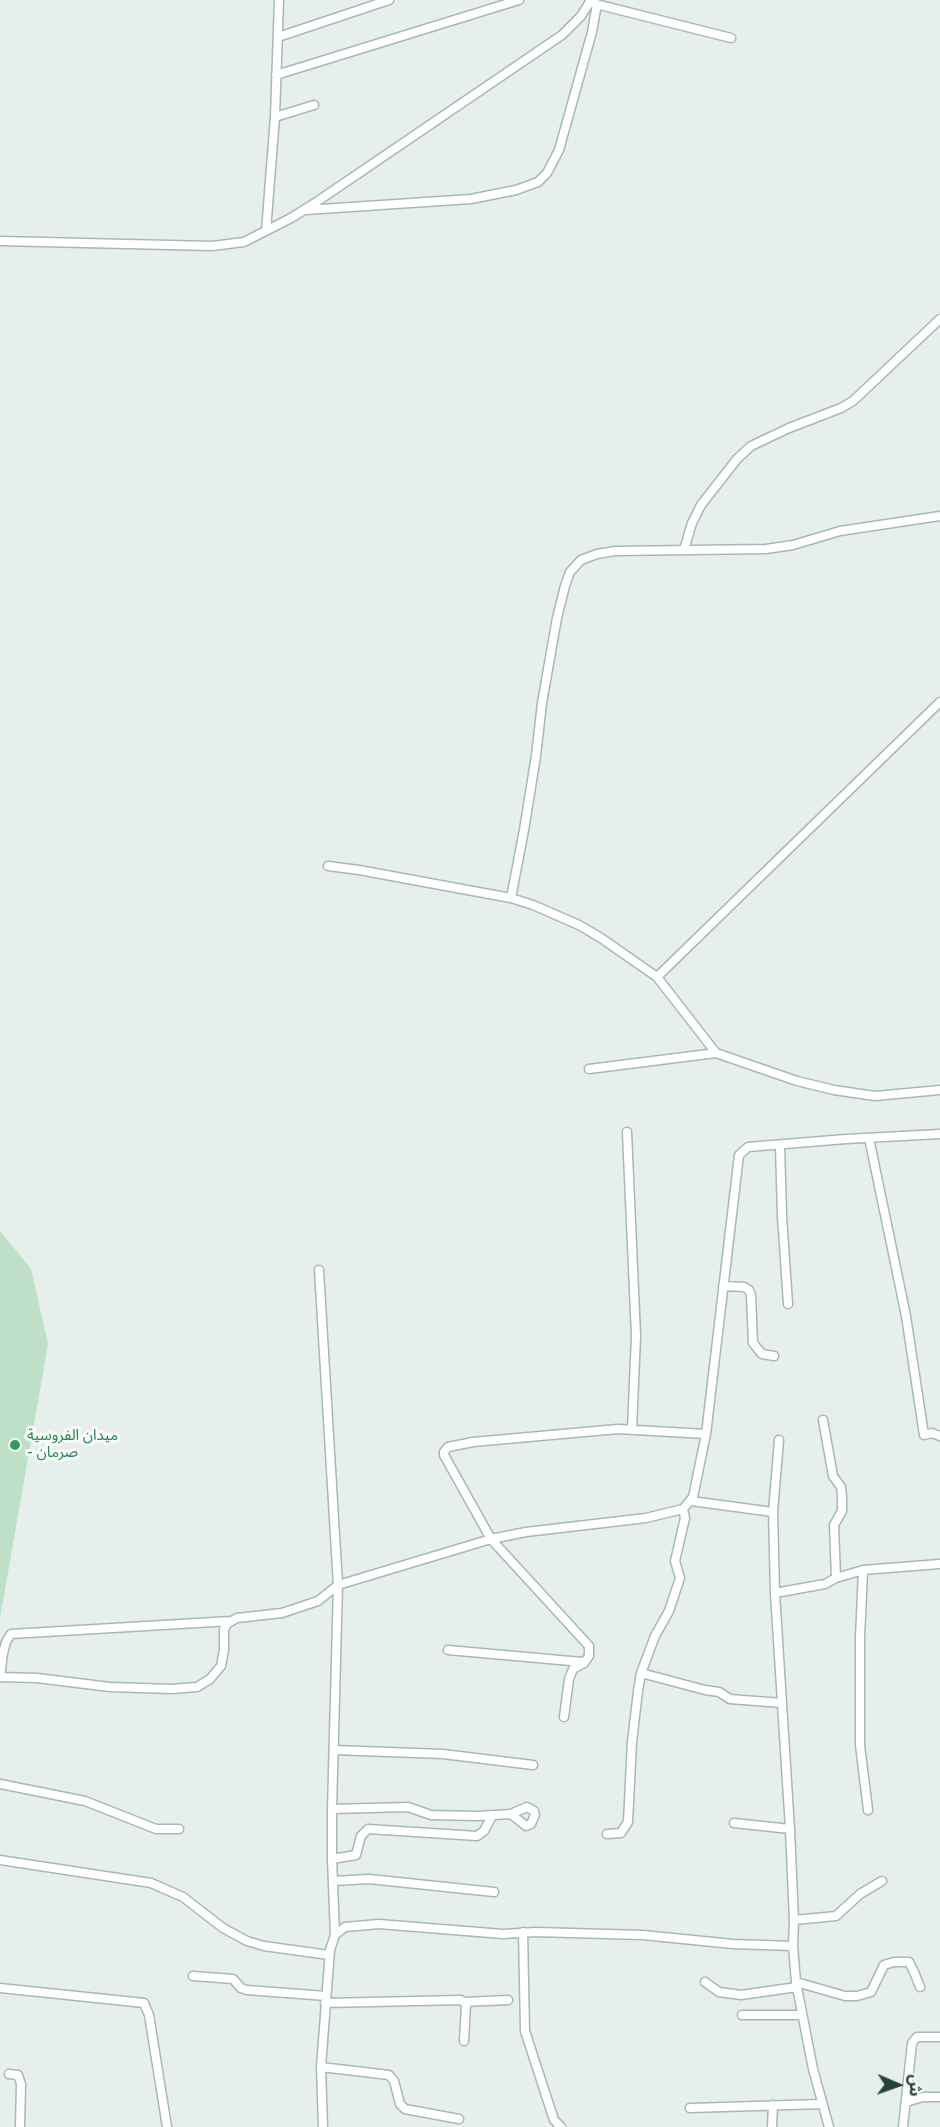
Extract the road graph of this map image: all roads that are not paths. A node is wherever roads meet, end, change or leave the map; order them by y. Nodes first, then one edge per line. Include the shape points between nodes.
1 (279, 0) edge
2 (389, 0) edge
3 (519, 0) edge
4 (593, 2) edge
5 (278, 37) junction
6 (731, 38) dead end
7 (276, 75) junction
8 (315, 105) dead end
9 (275, 117) junction
10 (303, 210) junction
11 (266, 231) junction
12 (0, 241) edge
13 (940, 319) edge
14 (940, 516) edge
15 (684, 550) junction
16 (940, 702) edge
17 (328, 866) dead end
18 (511, 898) junction
19 (657, 977) junction
20 (716, 1053) junction
21 (589, 1069) dead end
22 (940, 1090) edge
23 (627, 1132) dead end
24 (940, 1134) edge
25 (869, 1138) junction
26 (780, 1145) junction
27 (319, 1269) dead end
28 (723, 1286) junction
29 (788, 1304) dead end
30 (774, 1356) dead end
31 (823, 1420) dead end
32 (632, 1429) junction
33 (706, 1434) junction
34 (940, 1436) edge
35 (779, 1440) dead end
36 (691, 1501) junction
37 (683, 1509) junction
38 (773, 1512) junction
39 (490, 1539) junction
40 (940, 1564) edge
41 (863, 1570) junction
42 (836, 1578) junction
43 (338, 1585) junction
44 (775, 1593) junction
45 (232, 1621) junction
46 (448, 1650) dead end
47 (584, 1663) junction
48 (641, 1673) junction
49 (0, 1677) edge
50 (782, 1703) junction
51 (564, 1717) dead end
52 (334, 1750) junction
53 (533, 1765) dead end
54 (0, 1784) edge
55 (332, 1809) junction
56 (868, 1810) dead end
57 (512, 1814) dead end
58 (492, 1816) junction
59 (734, 1823) dead end
60 (179, 1829) dead end
61 (789, 1829) junction
62 (607, 1834) dead end
63 (332, 1859) junction
64 (0, 1860) edge
65 (333, 1881) junction
66 (882, 1881) dead end
67 (494, 1892) dead end
68 (794, 1920) junction
69 (523, 1932) junction
70 (335, 1935) junction
71 (793, 1946) junction
72 (329, 1955) junction
73 (193, 1976) dead end
74 (705, 1982) dead end
75 (796, 1984) junction
76 (920, 1987) dead end
77 (0, 1988) edge
78 (326, 2000) junction
79 (508, 2000) dead end
80 (464, 2002) junction
81 (742, 2014) dead end
82 (802, 2015) junction
83 (940, 2037) edge
84 (464, 2041) dead end
85 (321, 2067) junction
86 (9, 2074) dead end
87 (940, 2097) edge
88 (906, 2102) junction
89 (822, 2104) junction
90 (773, 2106) junction
91 (690, 2108) dead end
92 (459, 2119) dead end
93 (20, 2127) edge
94 (167, 2127) edge
95 (323, 2127) edge
96 (561, 2127) edge
97 (772, 2127) edge
98 (829, 2127) edge
99 (903, 2127) edge

1 - 5 street
2 - 5 street
3 - 7 street
4 - 6 street
4 - 10 street via 562,35
4 - 10 street via 592,32 559,150 538,182 471,199
5 - 7 street
7 - 9 street
8 - 9 street
9 - 11 street
10 - 11 street
11 - 12 street via 244,242 212,246
13 - 15 street via 853,401 751,446 701,505
14 - 15 street via 840,531 766,549
15 - 18 street via 597,554 581,560 570,573 551,651
16 - 19 street
17 - 18 street
18 - 19 street via 579,925
19 - 20 street
20 - 21 street
20 - 22 street via 834,1090 875,1096
23 - 32 street via 636,1336
24 - 25 street
25 - 26 street
25 - 34 street via 906,1316 924,1435
26 - 28 street via 748,1147 738,1158
26 - 29 street
27 - 43 street
28 - 30 street via 749,1290 753,1343 762,1354
28 - 33 street
31 - 42 street via 833,1476 842,1496 842,1511 834,1525
32 - 33 street
32 - 39 street via 473,1442 446,1449 444,1455
33 - 36 street
35 - 38 street
36 - 37 street
36 - 38 street
37 - 39 street via 646,1518
37 - 48 street via 685,1522 675,1561 681,1578
38 - 44 street
39 - 43 street
39 - 47 street via 589,1646
40 - 41 street
41 - 42 street
41 - 56 street via 860,1745
42 - 44 street via 825,1584
43 - 45 street via 318,1601 282,1613
43 - 52 street
44 - 50 street
45 - 49 street via 11,1634 3,1653
45 - 49 street via 225,1629 221,1666 197,1687 126,1688
46 - 47 street
47 - 51 street via 573,1669 569,1679
48 - 50 street via 720,1692 730,1699
48 - 62 street via 628,1822 621,1833
50 - 61 street
52 - 53 street via 443,1754
52 - 55 street
54 - 60 street via 85,1801 156,1829
55 - 58 street via 408,1807 431,1815
55 - 63 street
57 - 58 street
58 - 63 street via 477,1836 368,1829 361,1836 356,1855
59 - 61 street
61 - 68 street
63 - 65 street
64 - 72 street via 151,1883 183,1897 247,1941
65 - 67 street via 369,1879
65 - 70 street
66 - 68 street via 836,1916
68 - 71 street
69 - 70 street via 503,1934 379,1924 345,1927
69 - 71 street via 643,1935
69 - 96 street via 525,2031 554,2120
70 - 72 street
71 - 75 street
72 - 78 street
73 - 78 street via 233,1979 246,1990
74 - 75 street via 719,1992 741,1995
75 - 76 street via 857,1996 871,1992 885,1965 909,1962
75 - 82 street
77 - 94 street via 144,2003
78 - 80 street
78 - 85 street
79 - 80 street
80 - 84 street
81 - 82 street
82 - 89 street
83 - 88 street via 914,2039
85 - 92 street via 389,2075 405,2109
85 - 95 street
86 - 93 street via 18,2075 21,2084
87 - 88 street
88 - 99 street
89 - 90 street
89 - 98 street
90 - 91 street
90 - 97 street

